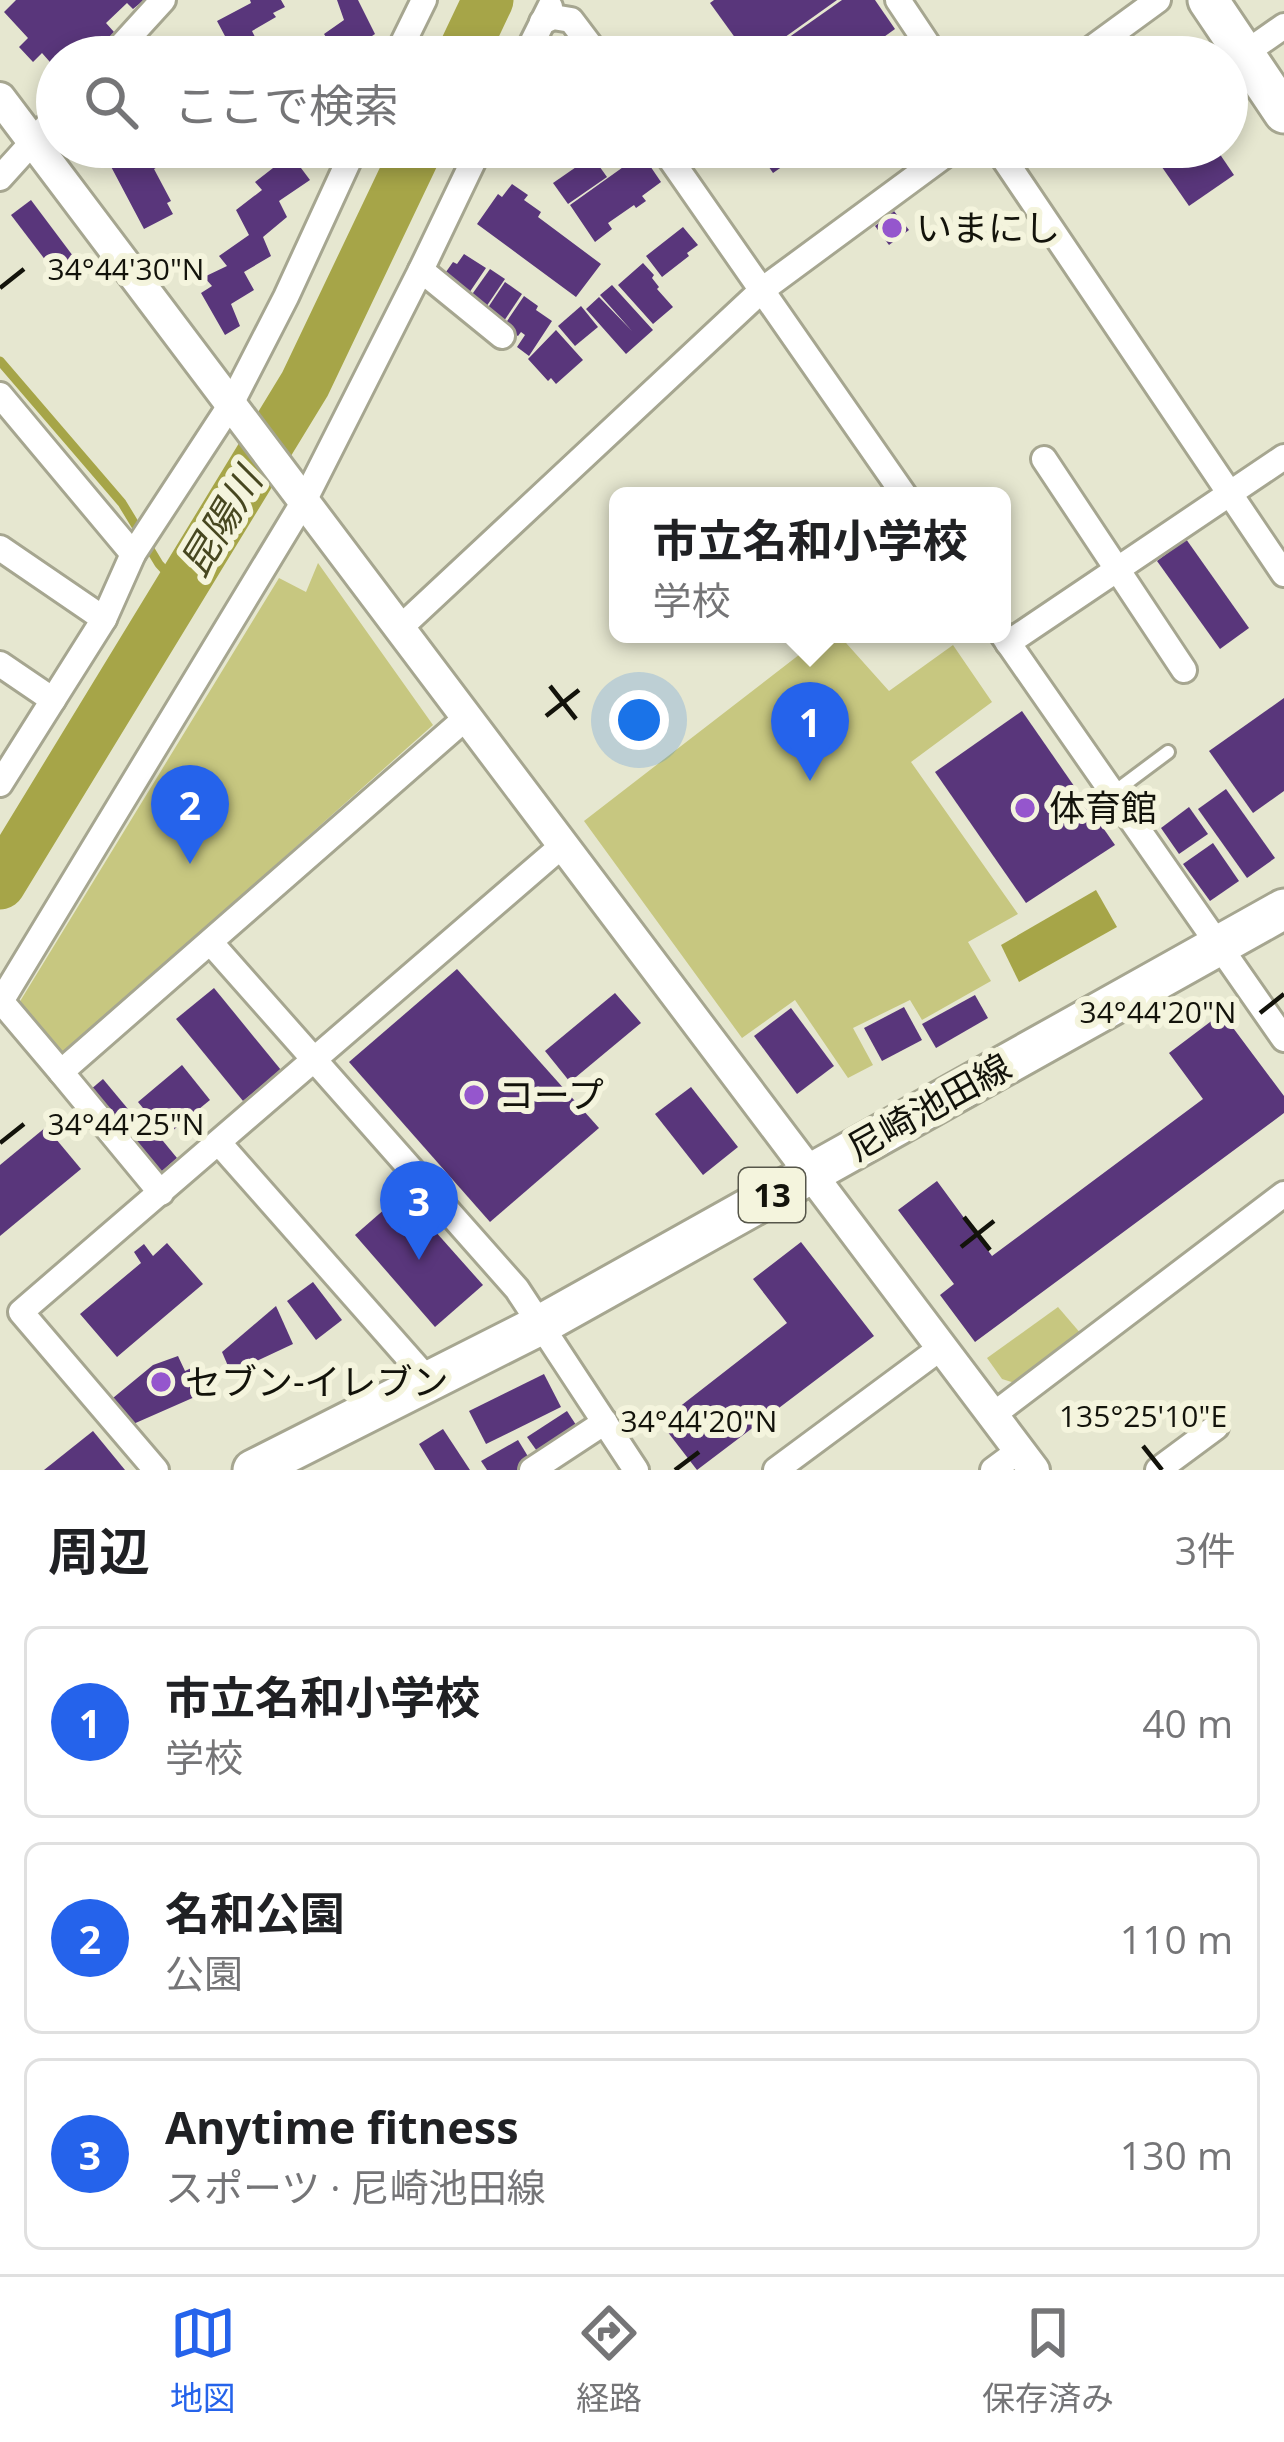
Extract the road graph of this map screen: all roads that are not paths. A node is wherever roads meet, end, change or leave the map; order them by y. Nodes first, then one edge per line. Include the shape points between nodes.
1 (163, 0) edge
2 (424, 0) edge
3 (898, 0) edge
4 (1158, 0) edge
5 (1208, 0) edge
6 (1235, 0) edge
7 (548, 11) edge
8 (130, 36) edge
9 (406, 36) edge
10 (583, 36) edge
11 (922, 36) edge
12 (1108, 36) edge
13 (1269, 48) edge
14 (0, 98) edge
15 (1284, 113) edge
16 (36, 138) edge
17 (33, 141) junction
18 (36, 145) edge
19 (53, 168) edge
20 (345, 168) edge
21 (470, 168) edge
22 (677, 168) edge
23 (928, 168) edge
24 (1010, 168) edge
25 (0, 178) edge
26 (422, 270) junction
27 (762, 290) junction
28 (502, 336) dead end
29 (0, 395) edge
30 (235, 410) junction
31 (1284, 457) edge
32 (1044, 459) dead end
33 (899, 487) edge
34 (295, 489) junction
35 (1230, 494) junction
36 (140, 544) junction
37 (0, 548) edge
38 (1117, 570) junction
39 (1284, 574) edge
40 (104, 619) junction
41 (400, 628) junction
42 (1011, 635) edge
43 (1008, 643) edge
44 (0, 664) edge
45 (1184, 670) dead end
46 (53, 700) junction
47 (467, 717) junction
48 (1168, 752) dead end
49 (0, 784) edge
50 (1113, 793) junction
51 (563, 845) junction
52 (1284, 909) edge
53 (211, 943) junction
54 (1219, 944) junction
55 (1, 1002) edge
56 (1284, 1039) edge
57 (315, 1061) junction
58 (61, 1072) junction
59 (219, 1143) junction
60 (812, 1173) junction
61 (161, 1193) junction
62 (1281, 1202) edge
63 (542, 1324) junction
64 (942, 1347) junction
65 (429, 1381) junction
66 (993, 1415) junction
67 (604, 1422) junction
68 (1216, 1427) dead end
69 (1027, 1460) edge
70 (156, 1470) edge
71 (253, 1470) edge
72 (532, 1470) edge
73 (637, 1470) edge
74 (776, 1470) edge
75 (992, 1470) edge
76 (1158, 1470) edge

1 - 8 street
2 - 9 street
3 - 11 street
4 - 12 street
5 - 13 main road
6 - 13 main road
7 - 10 street via 571,20
13 - 15 main road
14 - 17 street
16 - 17 street
17 - 18 street
17 - 25 street
19 - 30 street
20 - 30 street
21 - 26 street
22 - 27 street
23 - 27 street
24 - 35 street
26 - 28 street
26 - 34 street
27 - 33 street
27 - 41 street
29 - 36 street
30 - 34 street
30 - 36 street
31 - 35 street
32 - 38 street
34 - 41 street
34 - 55 street
35 - 38 street
35 - 39 street
36 - 40 street
37 - 40 street
38 - 42 street
38 - 45 street
40 - 46 street
41 - 47 street
43 - 50 street
44 - 46 street
46 - 49 street
47 - 51 street
47 - 53 street
48 - 50 lane
50 - 54 street
51 - 57 street
51 - 60 street
52 - 54 main road, 尼崎池田線 / 13
53 - 57 street
53 - 58 street
54 - 56 street
54 - 60 main road, 尼崎池田線 / 13
55 - 58 street
57 - 59 street
57 - 63 street
58 - 61 street
59 - 61 street
59 - 65 street
60 - 63 main road, 尼崎池田線 / 13
60 - 64 street
61 - 70 street via 22,1312
62 - 66 street
63 - 65 main road, 尼崎池田線 / 13
63 - 67 street
64 - 66 street
64 - 74 street
65 - 71 main road, 尼崎池田線 / 13
66 - 69 street
67 - 72 street
67 - 73 street
68 - 76 street
69 - 75 street

